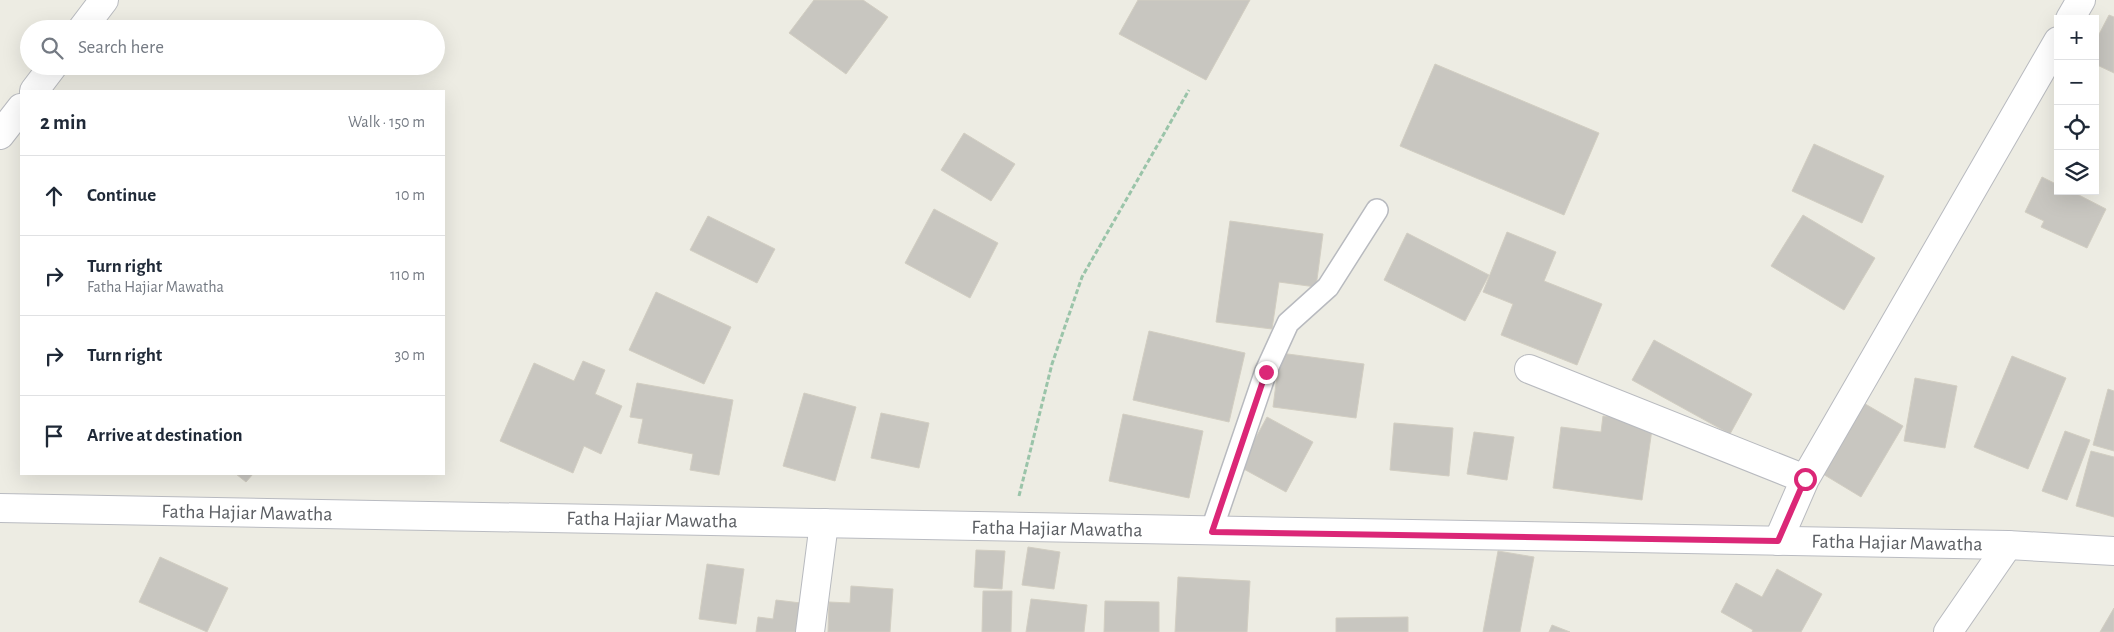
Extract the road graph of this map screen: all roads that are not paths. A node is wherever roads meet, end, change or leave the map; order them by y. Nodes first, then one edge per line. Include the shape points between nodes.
1 (104, 0) edge
2 (2081, 0) edge
3 (2072, 15) edge
4 (89, 20) edge
5 (2054, 48) edge
6 (46, 75) edge
7 (35, 90) edge
8 (20, 109) edge
9 (0, 135) edge
10 (1377, 210) dead end
11 (1529, 369) dead end
12 (1805, 479) junction
13 (0, 508) edge
14 (824, 522) junction
15 (1212, 532) junction
16 (1778, 541) junction
17 (2008, 545) junction
18 (2114, 551) edge
19 (810, 632) edge
20 (1948, 632) edge

1 - 4 street
2 - 3 street
5 - 12 street
6 - 7 street
8 - 9 street
10 - 15 lane via 1328,287 1288,324 1266,372
11 - 12 street
12 - 16 street
13 - 14 street, Fatha Hajiar Mawatha
14 - 15 street, Fatha Hajiar Mawatha
14 - 19 street
15 - 16 street, Fatha Hajiar Mawatha
16 - 17 street, Fatha Hajiar Mawatha
17 - 18 street, Fatha Hajiar Mawatha
17 - 20 street

